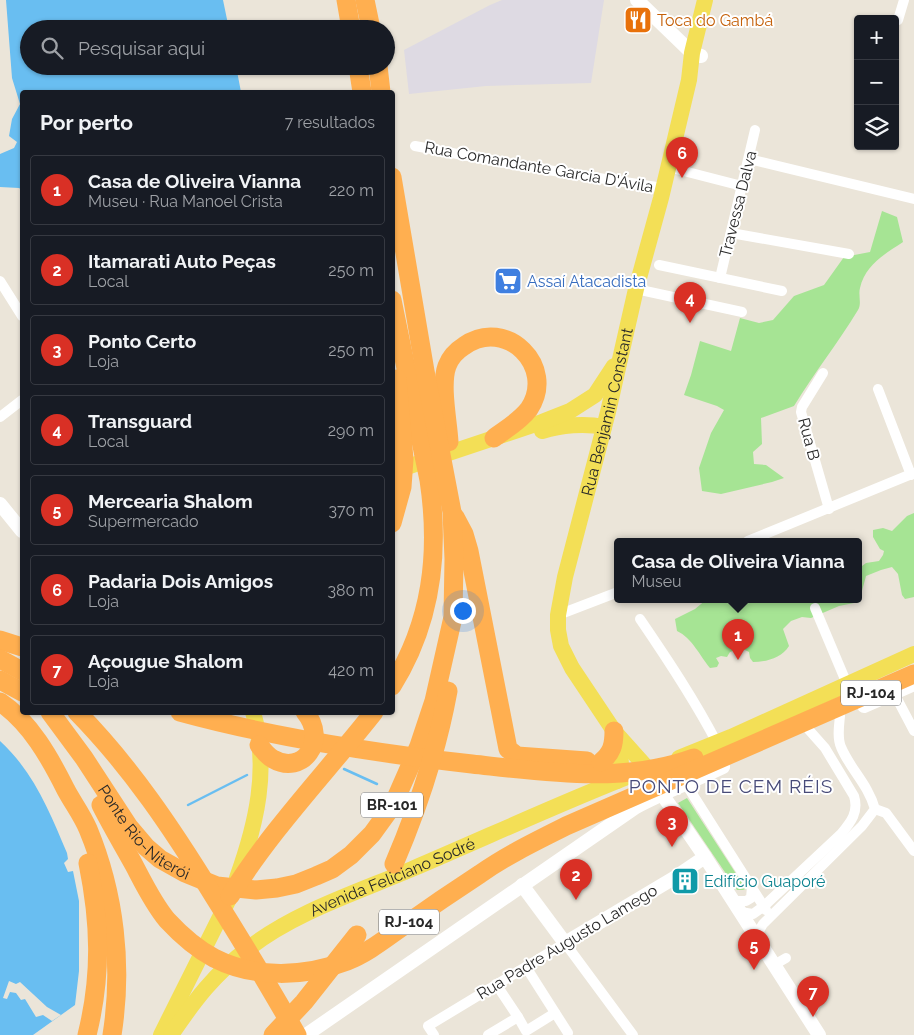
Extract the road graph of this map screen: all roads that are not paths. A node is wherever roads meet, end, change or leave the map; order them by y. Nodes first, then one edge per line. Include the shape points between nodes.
1 (346, 0) edge
2 (365, 0) edge
3 (637, 0) edge
4 (705, 0) edge
5 (715, 0) edge
6 (904, 0) edge
7 (899, 17) edge
8 (350, 20) edge
9 (369, 20) edge
10 (696, 55) junction
11 (379, 75) edge
12 (381, 90) edge
13 (755, 130) dead end
14 (415, 146) dead end
15 (749, 159) junction
16 (668, 167) junction
17 (742, 186) junction
18 (663, 188) junction
19 (395, 195) edge
20 (914, 199) edge
21 (730, 233) junction
22 (849, 254) dead end
23 (659, 265) dead end
24 (720, 278) junction
25 (0, 281) edge
26 (636, 290) junction
27 (782, 291) dead end
28 (742, 312) dead end
29 (20, 313) edge
30 (395, 315) edge
31 (620, 358) junction
32 (395, 367) edge
33 (823, 373) dead end
34 (878, 388) dead end
35 (590, 399) junction
36 (20, 402) edge
37 (0, 417) edge
38 (606, 420) junction
39 (488, 443) junction
40 (912, 474) edge
41 (396, 481) edge
42 (446, 481) junction
43 (0, 504) edge
44 (829, 509) junction
45 (452, 512) junction
46 (20, 529) edge
47 (756, 538) edge
48 (614, 594) edge
49 (426, 604) junction
50 (815, 608) dead end
51 (558, 615) junction
52 (453, 618) junction
53 (640, 619) dead end
54 (0, 640) edge
55 (20, 646) edge
56 (0, 649) edge
57 (914, 654) edge
58 (395, 658) edge
59 (0, 659) edge
60 (20, 659) edge
61 (914, 666) edge
62 (20, 670) edge
63 (914, 674) edge
64 (0, 680) edge
65 (395, 681) edge
66 (847, 684) junction
67 (914, 684) edge
68 (20, 691) edge
69 (894, 693) junction
70 (0, 702) edge
71 (832, 710) junction
72 (46, 715) edge
73 (52, 715) edge
74 (81, 715) edge
75 (190, 715) edge
76 (254, 715) edge
77 (307, 715) edge
78 (371, 715) edge
79 (809, 730) junction
80 (614, 731) junction
81 (914, 731) edge
82 (724, 740) junction
83 (259, 745) junction
84 (741, 758) junction
85 (601, 762) junction
86 (648, 769) junction
87 (619, 772) junction
88 (686, 784) junction
89 (662, 794) junction
90 (73, 804) junction
91 (875, 808) junction
92 (914, 851) edge
93 (705, 857) junction
94 (394, 864) dead end
95 (522, 885) junction
96 (752, 887) junction
97 (230, 897) junction
98 (736, 906) junction
99 (764, 906) junction
100 (771, 917) junction
101 (757, 938) junction
102 (565, 943) junction
103 (526, 966) junction
104 (496, 984) junction
105 (555, 1013) junction
106 (518, 1017) junction
107 (113, 1027) edge
108 (431, 1030) edge
109 (568, 1033) dead end
110 (87, 1035) edge
111 (161, 1035) edge
112 (171, 1035) edge
113 (273, 1035) edge
114 (291, 1035) edge
115 (297, 1035) edge
116 (306, 1035) edge
117 (488, 1035) edge
118 (633, 1035) edge
119 (819, 1035) edge

1 - 8 highway
2 - 9 highway
3 - 10 main road
4 - 10 main road, Rua Benjamin Constant
5 - 10 main road, Rua Benjamin Constant
6 - 7 street
10 - 16 main road, Rua Benjamin Constant
11 - 12 highway
13 - 15 street, Travessa Dalva
14 - 18 street, Rua Comandante Garcia D'Ávila
15 - 17 street, Travessa Dalva
15 - 20 street
16 - 17 street
16 - 18 main road, Rua Benjamin Constant
17 - 21 street, Travessa Dalva
18 - 26 main road, Rua Benjamin Constant
19 - 42 highway, BR-101
21 - 22 street
21 - 24 street, Travessa Dalva
23 - 24 street
24 - 27 street
25 - 29 street
26 - 28 street
26 - 31 main road, Rua Benjamin Constant
30 - 49 highway via 433,509 434,561
31 - 35 main road
31 - 38 main road, Rua Benjamin Constant
32 - 41 highway via 404,459
33 - 44 street, Rua B via 801,412
34 - 40 street
35 - 38 main road via 605,403
35 - 39 main road via 570,411
36 - 37 street
38 - 39 main road via 558,426
38 - 51 main road, Rua Benjamin Constant
39 - 41 main road
39 - 42 highway via 530,408 537,380 533,365 515,342 491,336 479,338 458,350 447,368 449,446
40 - 44 street
42 - 45 highway, BR-101
43 - 46 main road
44 - 47 street
45 - 52 highway, BR-101
45 - 85 highway via 467,542 508,749 517,756
48 - 51 street
49 - 58 highway
49 - 65 highway via 415,641
50 - 66 street
51 - 80 main road, Rua Benjamin Constant via 559,638 565,656
52 - 73 highway, Ponte Rio-Niterói / BR-101 via 434,701 419,746 393,805 352,855 332,869 296,884 256,890 217,886 160,859 129,827
52 - 94 highway via 454,656 438,737 415,812
53 - 82 street
54 - 55 highway
56 - 60 highway
57 - 66 main road
59 - 62 highway
61 - 71 highway
63 - 71 highway, RJ-104
64 - 68 highway
66 - 82 main road
67 - 69 main road
69 - 71 main road
69 - 81 street
70 - 90 highway via 34,735
71 - 72 highway, RJ-104 via 517,850 371,949 348,961 319,970 293,973 271,973 213,958 166,919 68,745
71 - 75 highway via 684,762 622,773 548,772 425,759 301,739
71 - 79 main road
71 - 91 street via 839,730 840,747 868,790
74 - 115 highway via 116,754 179,839
76 - 83 main road
77 - 83 highway via 314,726 315,742 302,759 278,762
78 - 97 highway via 285,818
79 - 84 main road
79 - 99 street via 825,748 854,796 856,813 841,834
80 - 85 highway via 612,751
80 - 86 main road, Rua Benjamin Constant
80 - 87 main road, Rua Benjamin Constant
82 - 84 main road via 723,753 728,757
82 - 86 main road
83 - 97 main road via 260,787 256,816
84 - 88 main road
85 - 87 highway
86 - 87 highway
86 - 89 main road, Rua Benjamin Constant
87 - 112 main road, Avenida Feliciano Sodré via 449,853 277,929 248,948 210,982
88 - 89 main road
88 - 96 street
89 - 93 main road
89 - 95 main road via 636,807
90 - 107 highway via 95,846 113,918 118,983
90 - 110 highway via 97,911 96,983
91 - 92 street via 886,813
91 - 100 street via 862,826
93 - 98 main road
93 - 102 main road, Rua Padre Augusto Lamego
95 - 102 main road
95 - 116 main road
96 - 98 street via 751,898
96 - 99 street
97 - 111 main road
98 - 99 street via 752,914
98 - 101 main road
99 - 100 street
100 - 101 street via 760,928
101 - 119 main road via 780,961 810,1011
102 - 103 street, Rua Padre Augusto Lamego
102 - 118 street
103 - 104 street, Rua Padre Augusto Lamego
103 - 105 street
104 - 106 street
104 - 108 street, Rua Padre Augusto Lamego
105 - 106 street via 526,1031
105 - 109 street
106 - 117 street
113 - 114 highway via 304,1002 357,935

